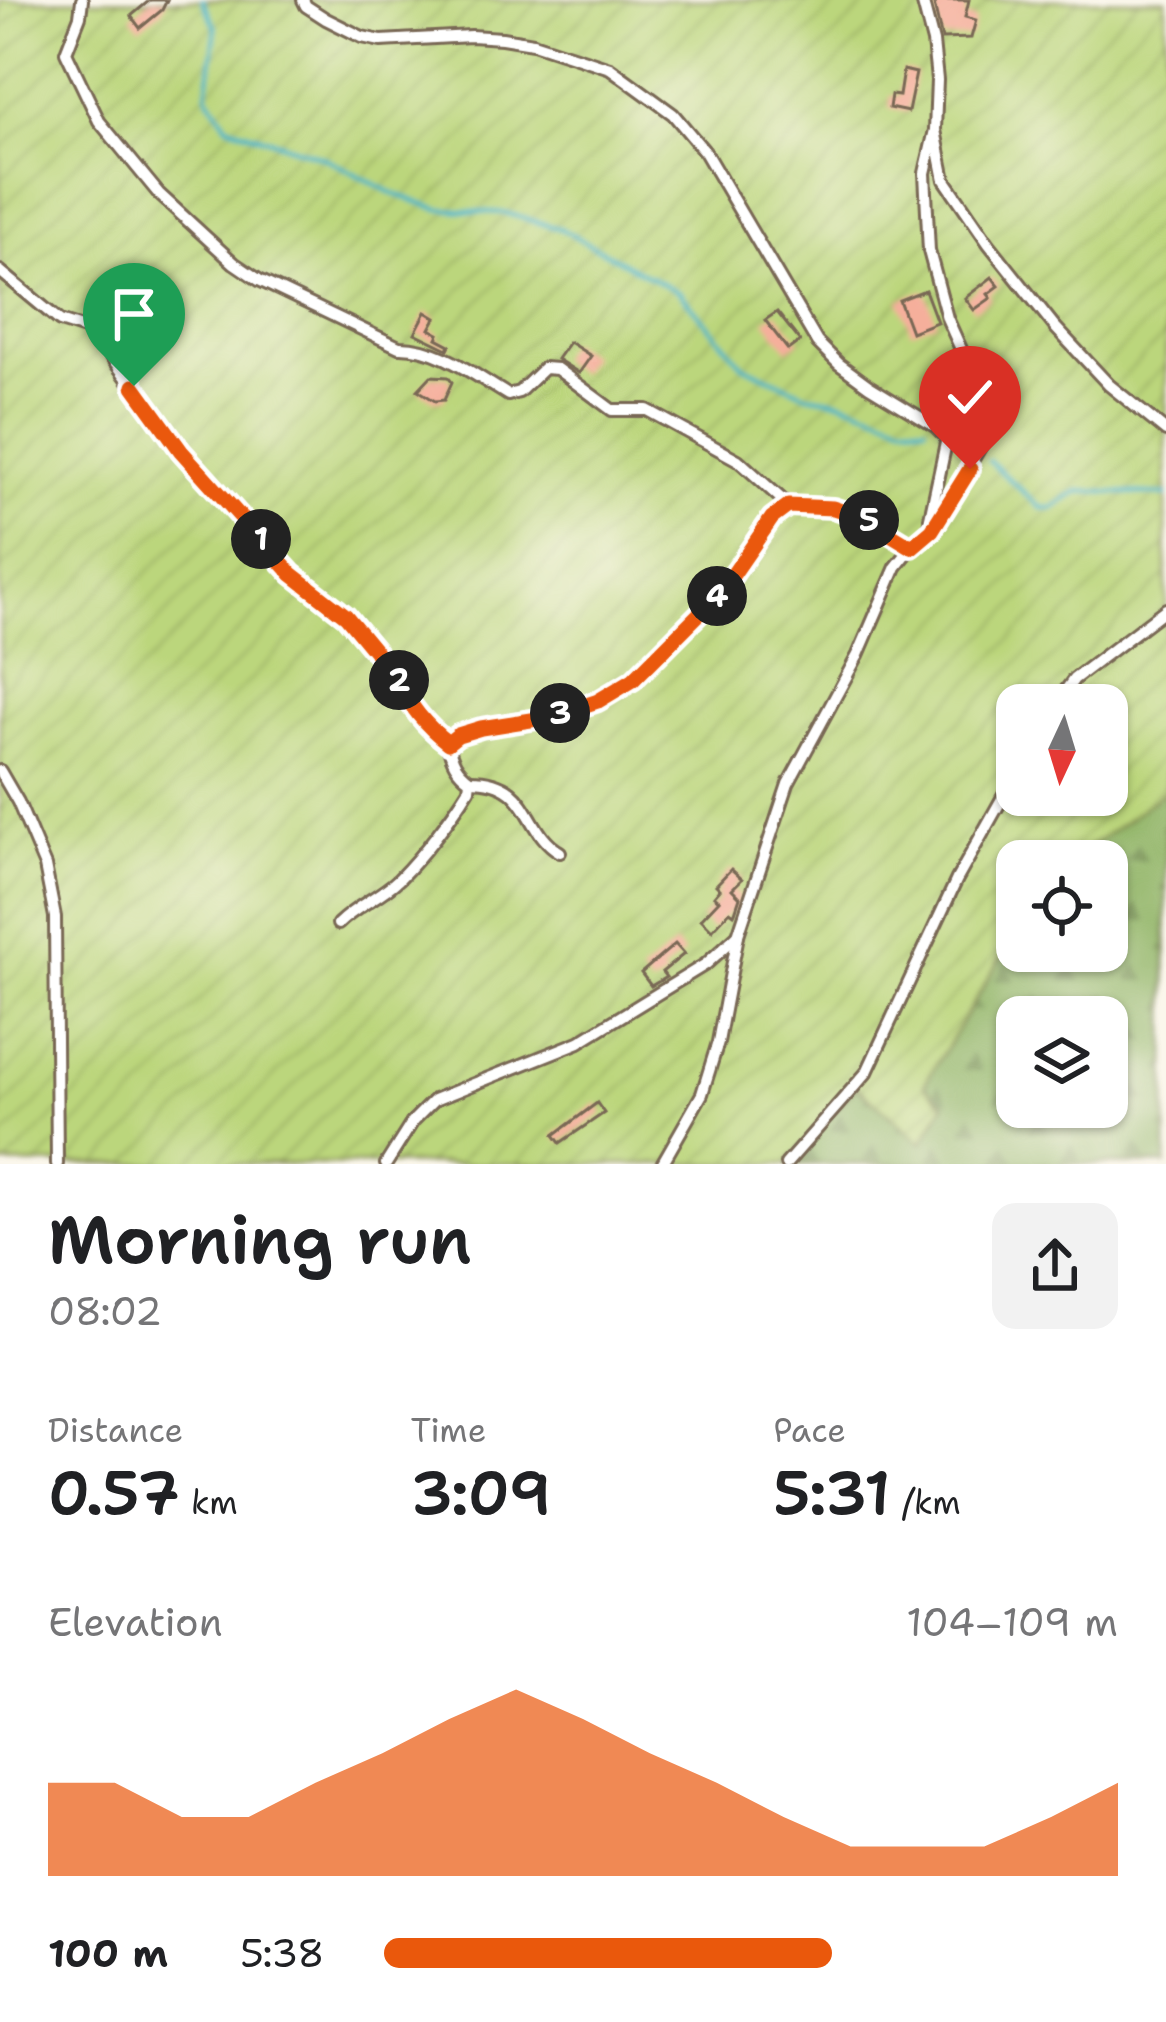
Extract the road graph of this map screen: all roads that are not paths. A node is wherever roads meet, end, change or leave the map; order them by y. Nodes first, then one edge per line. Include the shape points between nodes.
1 (82, 0) edge
2 (303, 0) edge
3 (922, 0) edge
4 (935, 130) junction
5 (0, 272) edge
6 (1166, 431) edge
7 (788, 506) junction
8 (932, 530) junction
9 (912, 547) junction
10 (1166, 609) edge
11 (1070, 684) edge
12 (448, 743) junction
13 (0, 771) edge
14 (470, 780) junction
15 (996, 809) edge
16 (560, 852) dead end
17 (338, 925) dead end
18 (738, 935) junction
19 (57, 1164) edge
20 (386, 1164) edge
21 (662, 1164) edge
22 (786, 1164) edge

1 - 7 street via 66,52 99,121 159,194 234,263 508,395 544,368 557,369 612,410 647,410 738,460
2 - 8 street via 362,37 502,38 589,59 673,114 716,167 817,342 946,438
3 - 4 street via 935,61
4 - 6 street via 945,180 989,244 1109,386
4 - 8 street via 925,173 929,251 946,318 986,414 982,444
5 - 12 street via 106,350 181,451 292,574 346,616
7 - 9 street via 833,508
7 - 12 street via 721,592 633,680 598,701
8 - 9 street
9 - 18 street via 788,784
10 - 11 street
12 - 14 street
13 - 19 street via 45,866 55,917
14 - 16 street via 510,791
14 - 17 street via 400,878
15 - 22 street via 867,1072
18 - 20 street via 706,964 579,1042 434,1100
18 - 21 street via 702,1094

